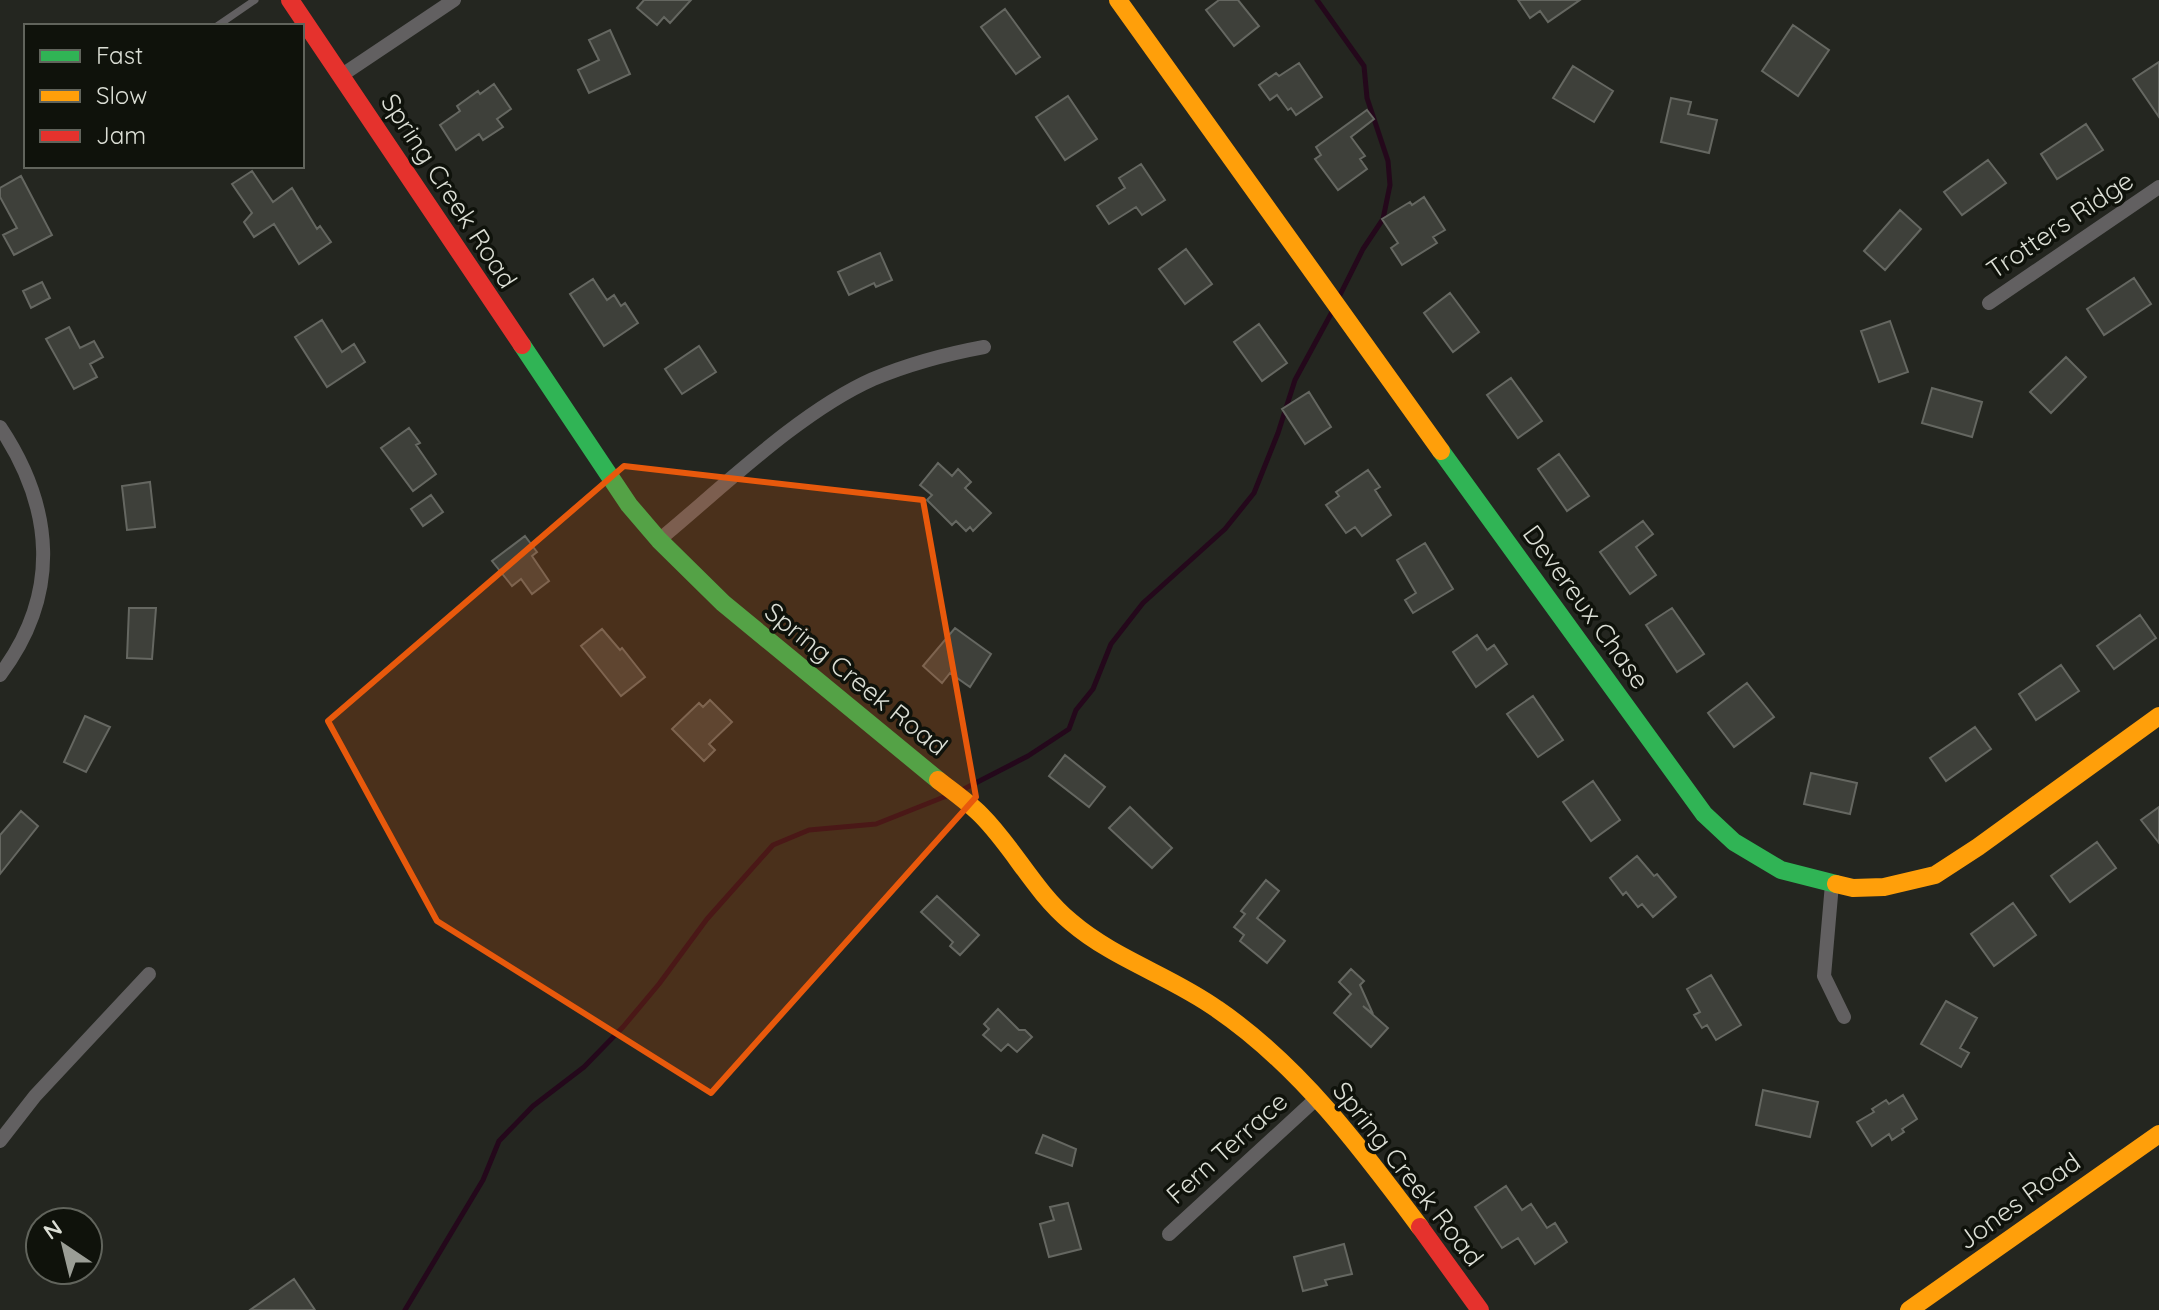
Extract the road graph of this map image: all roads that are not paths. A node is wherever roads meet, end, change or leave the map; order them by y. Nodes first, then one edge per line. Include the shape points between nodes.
1 (255, 0) edge
2 (290, 0) edge
3 (454, 0) edge
4 (1118, 0) edge
5 (220, 24) edge
6 (342, 75) junction
7 (2159, 187) edge
8 (1989, 303) dead end
9 (984, 347) dead end
10 (0, 427) edge
11 (659, 540) junction
12 (0, 675) edge
13 (2159, 716) edge
14 (1832, 884) junction
15 (149, 974) dead end
16 (1844, 1017) dead end
17 (1317, 1098) junction
18 (2159, 1134) edge
19 (0, 1141) edge
20 (1169, 1234) dead end
21 (1480, 1310) edge
22 (1909, 1310) edge

1 - 5 lane
2 - 6 street, Spring Creek Road
3 - 6 street
4 - 14 street, Devereux Chase via 1704,814 1763,861
6 - 11 street, Spring Creek Road via 600,466
7 - 8 street, Trotters Ridge
9 - 11 street via 907,365 836,399
10 - 12 street via 29,478 40,515 43,557 35,608
11 - 17 street, Spring Creek Road via 723,603 980,814 1072,924 1114,953 1221,1010
13 - 14 street, Devereux Chase via 1935,875 1884,887
14 - 16 street via 1824,976
15 - 19 street
17 - 20 street, Fern Terrace
17 - 21 street, Spring Creek Road via 1377,1169
18 - 22 street, Jones Road

